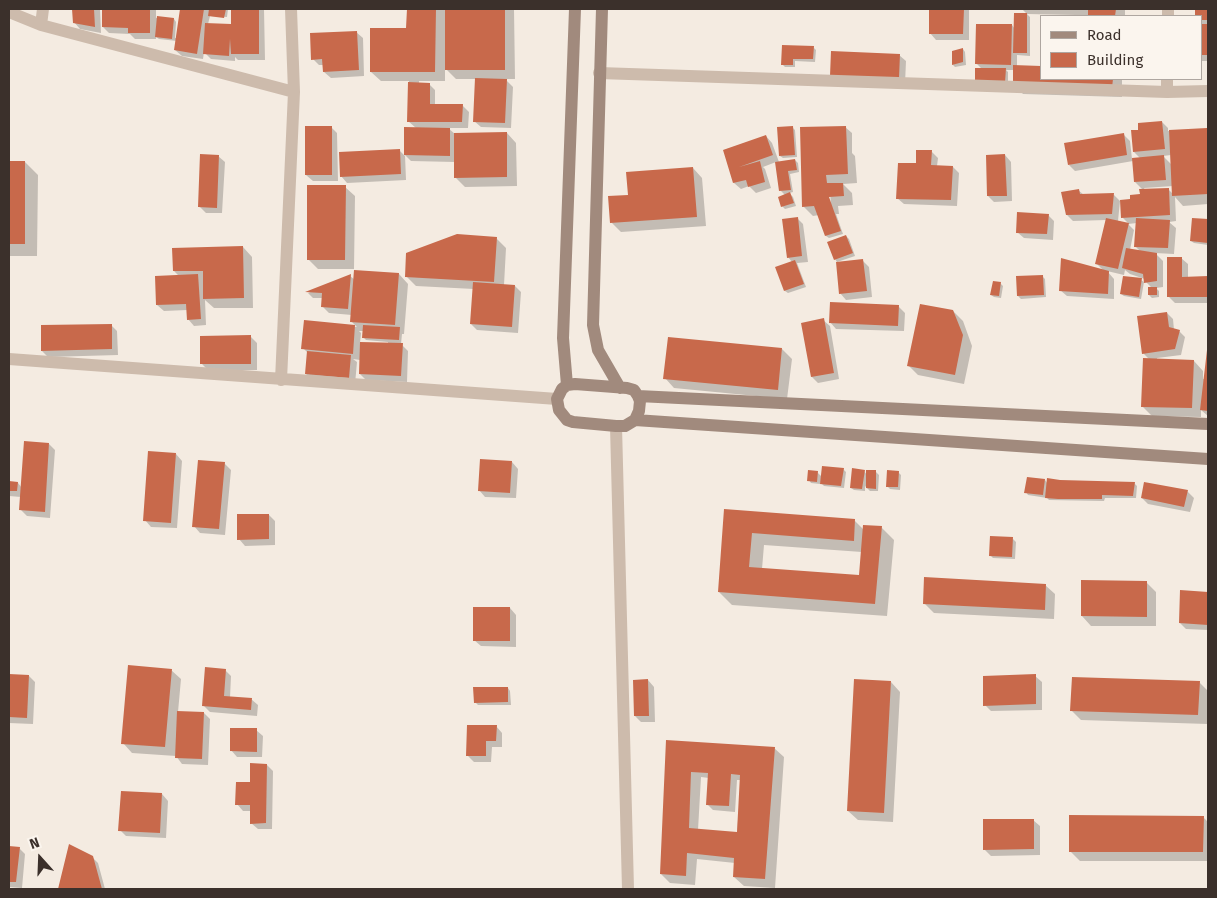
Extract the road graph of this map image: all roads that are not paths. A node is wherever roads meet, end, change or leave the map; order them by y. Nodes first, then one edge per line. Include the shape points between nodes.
1 (43, 9) edge
2 (291, 9) edge
3 (575, 9) edge
4 (602, 9) edge
5 (9, 12) edge
6 (42, 25) junction
7 (600, 73) junction
8 (1167, 80) edge
9 (1208, 91) edge
10 (294, 92) junction
11 (1167, 92) junction
12 (9, 359) edge
13 (281, 380) junction
14 (567, 385) junction
15 (620, 388) junction
16 (638, 396) junction
17 (557, 399) junction
18 (635, 420) junction
19 (1208, 424) edge
20 (616, 426) junction
21 (1208, 459) edge
22 (628, 889) edge

1 - 6 street
2 - 10 street
3 - 14 main road via 563,338
4 - 7 main road
5 - 6 street
6 - 10 street
7 - 11 street
7 - 15 main road via 593,325 598,350
8 - 11 street
9 - 11 street
10 - 13 street
12 - 13 street
13 - 17 street
14 - 15 main road
14 - 17 main road
15 - 16 main road via 634,390
16 - 18 main road via 639,411
16 - 19 main road
17 - 20 main road via 566,420
18 - 20 main road via 625,426
18 - 21 main road
20 - 22 street

